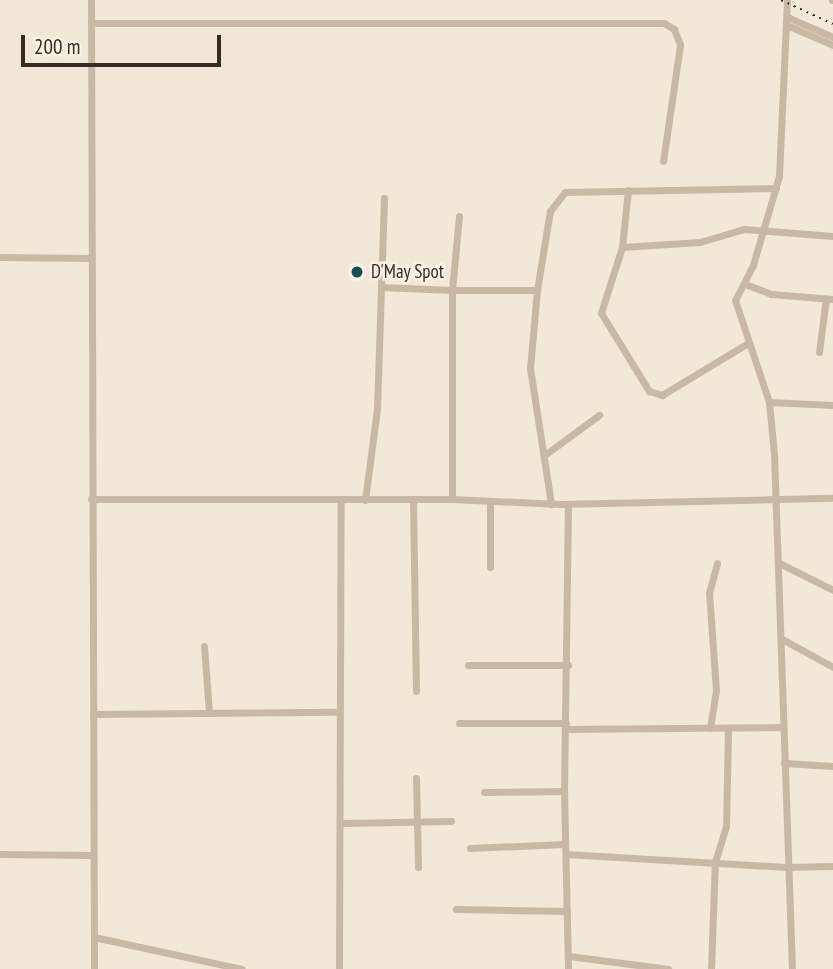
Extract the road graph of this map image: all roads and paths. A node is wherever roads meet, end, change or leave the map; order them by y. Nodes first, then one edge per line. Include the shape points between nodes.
1 (91, 0) edge
2 (787, 0) edge
3 (788, 21) junction
4 (91, 23) junction
5 (833, 37) edge
6 (833, 45) edge
7 (663, 161) dead end
8 (776, 188) junction
9 (628, 190) junction
10 (384, 198) dead end
11 (459, 216) dead end
12 (764, 231) junction
13 (833, 236) edge
14 (622, 247) junction
15 (0, 257) edge
16 (90, 258) junction
17 (745, 284) junction
18 (380, 286) junction
19 (452, 290) junction
20 (537, 290) junction
21 (830, 298) edge
22 (748, 343) junction
23 (819, 352) dead end
24 (769, 402) junction
25 (833, 405) edge
26 (599, 415) dead end
27 (546, 454) junction
28 (774, 497) junction
29 (833, 498) edge
30 (91, 499) junction
31 (452, 499) junction
32 (341, 500) junction
33 (365, 500) junction
34 (413, 500) junction
35 (490, 502) junction
36 (551, 504) junction
37 (568, 504) junction
38 (717, 563) dead end
39 (781, 564) junction
40 (490, 567) dead end
41 (833, 590) edge
42 (782, 639) junction
43 (204, 646) dead end
44 (468, 665) dead end
45 (568, 665) junction
46 (833, 667) edge
47 (416, 691) dead end
48 (337, 712) junction
49 (209, 713) junction
50 (93, 714) junction
51 (459, 723) dead end
52 (566, 726) junction
53 (783, 727) junction
54 (710, 728) junction
55 (728, 728) junction
56 (784, 764) junction
57 (833, 766) edge
58 (416, 778) dead end
59 (564, 791) junction
60 (484, 792) dead end
61 (451, 821) dead end
62 (418, 822) junction
63 (342, 823) junction
64 (565, 844) junction
65 (470, 848) dead end
66 (0, 853) edge
67 (566, 854) junction
68 (93, 855) junction
69 (715, 862) junction
70 (833, 866) edge
71 (418, 867) dead end
72 (786, 867) junction
73 (456, 909) dead end
74 (567, 911) junction
75 (94, 937) junction
76 (569, 956) junction
77 (217, 966) edge
78 (94, 969) edge
79 (242, 969) edge
80 (339, 969) edge
81 (568, 969) edge
82 (668, 969) edge
83 (711, 969) edge
84 (792, 969) edge

1 - 4 street
2 - 3 street
3 - 5 street
3 - 6 street
3 - 8 street
4 - 7 street via 664,23 674,29 680,45
4 - 16 street
8 - 9 street
8 - 12 street
9 - 14 street
9 - 20 street via 558,196 550,211
10 - 18 street
11 - 19 street
12 - 13 street
12 - 14 street via 736,230 700,242
12 - 17 street
14 - 22 street via 602,321 654,396
15 - 16 street
16 - 30 street
17 - 21 street via 771,294
17 - 22 street via 735,300
18 - 19 street
18 - 33 street via 377,409
19 - 20 street
19 - 31 street
20 - 27 street via 530,368 540,443
21 - 23 street
22 - 24 street
24 - 25 street
24 - 28 street
26 - 27 street
27 - 36 street
28 - 29 street
28 - 37 street
28 - 39 street
30 - 32 street
30 - 50 street
31 - 34 street
31 - 35 street
32 - 33 street
32 - 48 street
33 - 34 street
34 - 47 street
35 - 36 street
35 - 40 street
36 - 37 street
37 - 45 street
38 - 54 street via 709,593 716,690
39 - 41 street
39 - 42 street
42 - 46 street
42 - 53 street
43 - 49 street
44 - 45 street
45 - 52 street
48 - 49 street
48 - 63 street
49 - 50 street
50 - 68 street
51 - 52 street
52 - 54 street
52 - 59 street
53 - 55 street
53 - 56 street
54 - 55 street
55 - 69 street via 726,827
56 - 57 street
56 - 72 street
58 - 62 street
59 - 60 street
59 - 64 street
61 - 62 street
62 - 63 street
62 - 71 street
63 - 80 street
64 - 65 street
64 - 67 street
66 - 68 street
67 - 69 street
67 - 74 street
68 - 75 street
69 - 72 street
69 - 83 street
70 - 72 street
72 - 84 street
73 - 74 street
74 - 76 street
75 - 77 street
75 - 78 street
76 - 81 street
76 - 82 street
77 - 79 street

